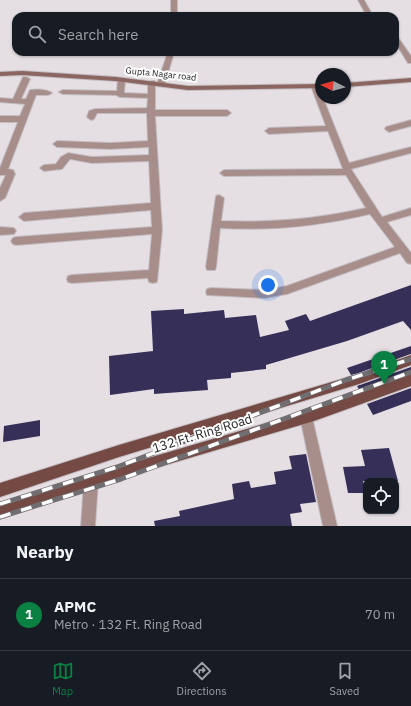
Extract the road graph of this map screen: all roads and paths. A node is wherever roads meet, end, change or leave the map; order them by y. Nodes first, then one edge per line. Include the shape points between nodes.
1 (174, 0) edge
2 (361, 0) edge
3 (174, 12) edge
4 (368, 12) edge
5 (399, 43) edge
6 (169, 56) edge
7 (411, 61) edge
8 (0, 74) edge
9 (26, 79) dead end
10 (121, 80) junction
11 (411, 80) edge
12 (157, 84) junction
13 (351, 85) edge
14 (315, 86) edge
15 (63, 92) dead end
16 (48, 93) dead end
17 (119, 93) junction
18 (152, 96) junction
19 (0, 100) edge
20 (16, 101) junction
21 (29, 102) junction
22 (324, 104) edge
23 (151, 112) junction
24 (227, 113) dead end
25 (91, 117) dead end
26 (0, 119) edge
27 (23, 119) junction
28 (411, 123) edge
29 (331, 128) junction
30 (389, 129) dead end
31 (269, 131) dead end
32 (57, 144) dead end
33 (152, 144) junction
34 (411, 150) edge
35 (153, 158) junction
36 (44, 168) dead end
37 (348, 169) junction
38 (1, 172) edge
39 (224, 173) dead end
40 (2, 188) edge
41 (0, 198) edge
42 (219, 198) dead end
43 (156, 206) junction
44 (372, 210) junction
45 (411, 211) edge
46 (24, 217) dead end
47 (380, 221) junction
48 (216, 224) junction
49 (157, 230) junction
50 (0, 231) edge
51 (11, 231) dead end
52 (16, 241) dead end
53 (402, 248) junction
54 (411, 260) edge
55 (211, 267) dead end
56 (72, 279) dead end
57 (211, 292) dead end
58 (411, 360) edge
59 (411, 380) edge
60 (306, 417) junction
61 (91, 482) junction
62 (0, 490) edge
63 (0, 512) edge
64 (88, 526) edge
65 (330, 526) edge

1 - 3 street
2 - 4 street
5 - 7 street
6 - 12 street
8 - 10 street, Gupta Nagar road via 22,73
9 - 20 street
10 - 12 street, Gupta Nagar road
10 - 17 street
11 - 13 street
12 - 14 street, Gupta Nagar road via 188,88
12 - 18 street
15 - 17 street
16 - 21 street via 33,92
17 - 18 street
18 - 23 street
19 - 20 street
20 - 21 street
21 - 27 street
22 - 29 street
23 - 24 street
23 - 25 street via 95,111
23 - 33 street
26 - 27 street
27 - 38 street
28 - 30 street
29 - 31 street
29 - 37 street
32 - 33 street
33 - 35 street
34 - 37 street
35 - 36 street via 92,160 68,156 59,167
35 - 43 street
37 - 39 street
37 - 44 street
38 - 40 street via 11,174
40 - 41 street
42 - 48 street
43 - 46 street
43 - 49 street
44 - 47 street
44 - 48 street via 328,220 280,225
45 - 47 street
47 - 53 street
48 - 55 street
49 - 52 street
49 - 56 street via 153,277
50 - 51 street
53 - 54 street
53 - 57 street via 288,290 266,294
58 - 62 main road, 132 Ft. Ring Road via 359,379 119,451
59 - 60 main road, 132 Ft. Ring Road
60 - 61 main road, 132 Ft. Ring Road
60 - 65 street
61 - 63 main road, 132 Ft. Ring Road
61 - 64 street

